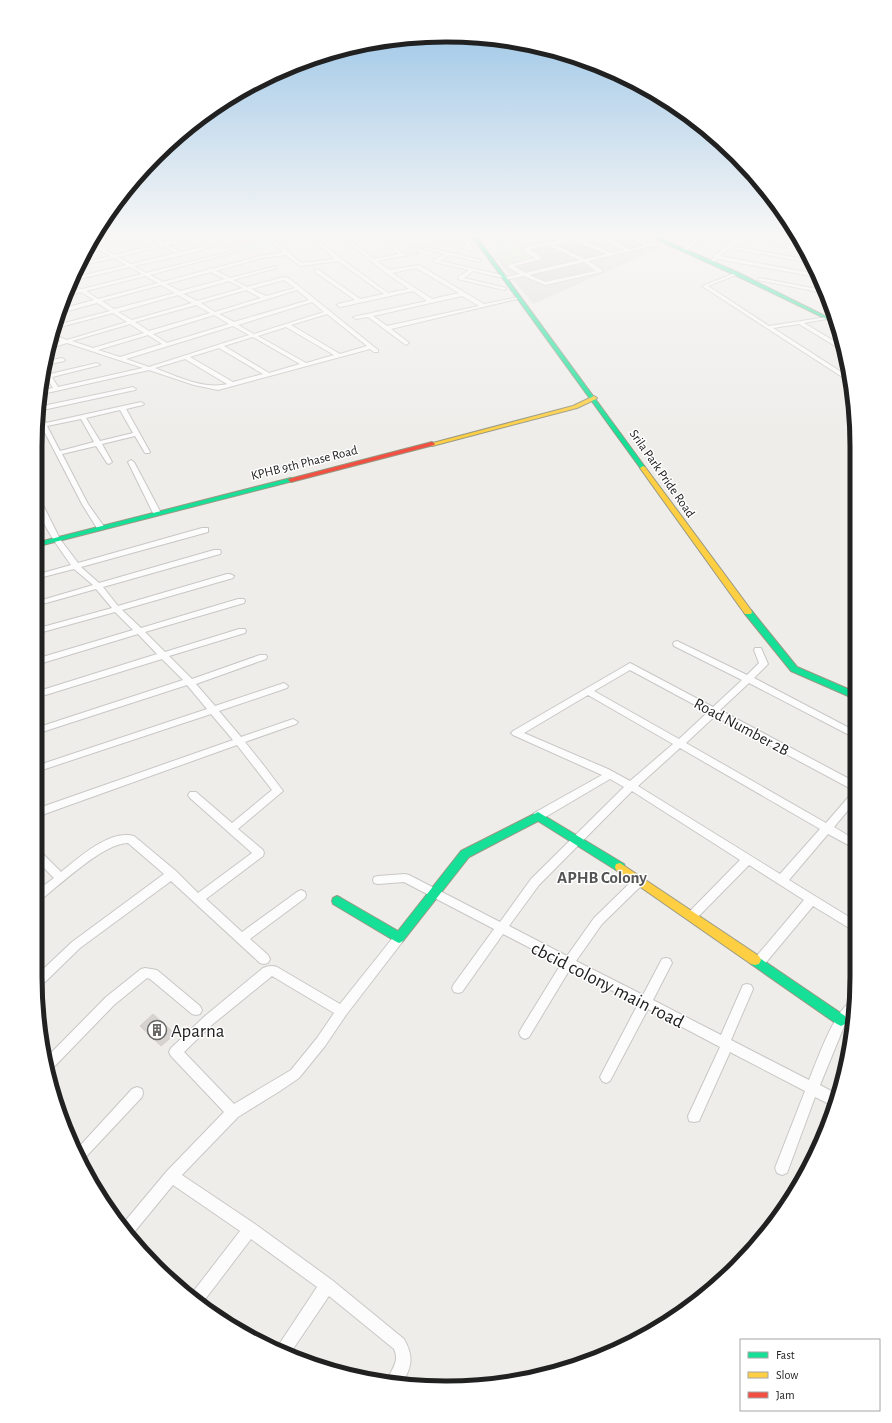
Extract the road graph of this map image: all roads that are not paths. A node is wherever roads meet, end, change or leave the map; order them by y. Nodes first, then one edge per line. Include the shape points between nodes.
1 (93, 302) edge
2 (100, 302) edge
3 (145, 302) edge
4 (250, 302) edge
5 (305, 302) edge
6 (316, 302) edge
7 (352, 302) edge
8 (425, 302) edge
9 (477, 302) edge
10 (499, 302) edge
11 (522, 302) edge
12 (730, 302) edge
13 (794, 302) edge
14 (196, 303) joint
15 (340, 305) dead end
16 (483, 306) junction
17 (66, 310) edge
18 (114, 311) junction
19 (328, 312) junction
20 (215, 313) junction
21 (369, 315) junction
22 (356, 317) dead end
23 (825, 318) junction
24 (830, 320) edge
25 (131, 322) junction
26 (800, 323) junction
27 (233, 324) junction
28 (286, 325) junction
29 (60, 326) edge
30 (387, 328) junction
31 (770, 328) junction
32 (149, 333) junction
33 (253, 336) junction
34 (57, 337) edge
35 (67, 341) junction
36 (406, 343) dead end
37 (55, 345) edge
38 (167, 345) junction
39 (837, 345) edge
40 (220, 346) junction
41 (370, 347) junction
42 (92, 350) junction
43 (376, 351) dead end
44 (340, 356) junction
45 (186, 357) junction
46 (120, 359) junction
47 (62, 360) dead end
48 (51, 362) edge
49 (97, 365) dead end
50 (306, 365) junction
51 (147, 369) junction
52 (269, 375) junction
53 (48, 376) joint
54 (844, 376) edge
55 (233, 385) junction
56 (133, 389) dead end
57 (56, 390) junction
58 (45, 392) edge
59 (594, 398) junction
60 (141, 404) dead end
61 (575, 407) junction
62 (600, 407) junction
63 (44, 408) edge
64 (122, 408) junction
65 (83, 417) junction
66 (43, 426) edge
67 (43, 429) edge
68 (136, 434) junction
69 (98, 444) junction
70 (148, 452) dead end
71 (59, 453) junction
72 (109, 462) dead end
73 (131, 462) dead end
74 (42, 511) edge
75 (157, 513) junction
76 (101, 528) junction
77 (205, 530) dead end
78 (56, 539) junction
79 (42, 543) edge
80 (217, 552) dead end
81 (76, 566) junction
82 (42, 575) edge
83 (230, 576) dead end
84 (98, 586) junction
85 (241, 601) dead end
86 (42, 602) edge
87 (117, 609) junction
88 (42, 630) edge
89 (139, 630) junction
90 (242, 631) dead end
91 (677, 644) dead end
92 (758, 650) dead end
93 (162, 655) junction
94 (263, 657) dead end
95 (42, 659) edge
96 (748, 679) junction
97 (190, 682) junction
98 (284, 686) dead end
99 (588, 691) junction
100 (42, 693) edge
101 (850, 694) edge
102 (212, 710) junction
103 (714, 711) junction
104 (293, 722) dead end
105 (42, 729) edge
106 (850, 732) edge
107 (238, 740) junction
108 (680, 743) junction
109 (42, 767) edge
110 (609, 774) junction
111 (850, 785) edge
112 (631, 786) junction
113 (194, 795) dead end
114 (850, 801) edge
115 (42, 811) edge
116 (538, 816) junction
117 (827, 828) junction
118 (231, 829) junction
119 (576, 839) junction
120 (850, 842) edge
121 (748, 859) junction
122 (42, 861) edge
123 (172, 874) junction
124 (61, 878) junction
125 (378, 880) dead end
126 (640, 880) junction
127 (782, 880) junction
128 (42, 891) edge
129 (433, 894) junction
130 (302, 895) dead end
131 (198, 899) junction
132 (812, 899) junction
133 (337, 901) dead end
134 (692, 916) junction
135 (850, 923) edge
136 (500, 929) junction
137 (243, 938) junction
138 (399, 938) junction
139 (264, 959) dead end
140 (759, 962) junction
141 (568, 963) junction
142 (666, 963) dead end
143 (42, 976) edge
144 (458, 988) dead end
145 (747, 989) dead end
146 (645, 1003) junction
147 (196, 1010) dead end
148 (342, 1011) junction
149 (848, 1011) edge
150 (841, 1020) junction
151 (525, 1034) dead end
152 (726, 1044) junction
153 (51, 1062) edge
154 (606, 1077) dead end
155 (812, 1088) junction
156 (137, 1093) dead end
157 (831, 1098) edge
158 (233, 1112) junction
159 (694, 1116) dead end
160 (82, 1152) edge
161 (782, 1168) dead end
162 (172, 1176) junction
163 (129, 1228) edge
164 (250, 1229) junction
165 (327, 1285) junction
166 (198, 1296) edge
167 (285, 1347) edge
168 (397, 1378) edge

1 - 17 street
2 - 18 street
3 - 18 street
4 - 20 street
5 - 27 street
6 - 19 street
7 - 15 street
8 - 21 street
9 - 16 street
10 - 16 street
11 - 59 street, Srila Park Pride Road
12 - 31 street
13 - 23 street
14 - 20 street
14 - 25 street
16 - 30 street
18 - 25 street
18 - 29 street
19 - 28 street
19 - 41 street
20 - 27 street
20 - 32 street
21 - 22 street
21 - 30 street
23 - 24 street
23 - 26 street
25 - 32 street
25 - 35 street
26 - 31 street
26 - 39 street
27 - 33 street
27 - 38 street
28 - 33 street
28 - 44 street
30 - 36 street
31 - 54 street
32 - 38 street
32 - 42 street
33 - 40 street
33 - 50 street
34 - 35 street
35 - 37 street
35 - 42 street
38 - 46 street
40 - 45 street
40 - 52 street
41 - 43 street
41 - 44 street
42 - 46 street
44 - 50 street
45 - 51 street
45 - 55 street
46 - 51 street
47 - 48 street
49 - 53 street
50 - 52 street
51 - 55 street via 210,388
51 - 57 street
52 - 55 street
53 - 57 street
56 - 63 street
57 - 58 street
59 - 61 street, KPHB 9th Phase Road
59 - 62 street, Srila Park Pride Road
60 - 64 street
61 - 62 street, KPHB 9th Phase Road
61 - 75 street, KPHB 9th Phase Road
62 - 101 street, Srila Park Pride Road via 747,611 794,669
64 - 65 street
64 - 68 street
65 - 66 street
65 - 69 street
67 - 71 street
68 - 69 street
68 - 70 street
69 - 71 street
69 - 72 street
71 - 76 street via 85,504
73 - 75 street
74 - 78 street
75 - 76 street, KPHB 9th Phase Road
76 - 78 street, KPHB 9th Phase Road
77 - 81 street
78 - 79 street, KPHB 9th Phase Road
78 - 81 street
80 - 84 street
81 - 82 street
81 - 84 street
83 - 87 street
84 - 86 street
84 - 87 street
85 - 89 street
87 - 88 street
87 - 89 street
89 - 93 street
89 - 95 street
90 - 93 street
91 - 96 street
92 - 96 street via 764,664
93 - 97 street
93 - 100 street
94 - 97 street
96 - 103 street
96 - 106 street
97 - 102 street
97 - 105 street
98 - 102 street
99 - 103 street, Road Number 2B via 630,666
99 - 108 street
99 - 110 street via 516,733
102 - 107 street
102 - 109 street
103 - 108 street
103 - 111 street, Road Number 2B
104 - 107 street
107 - 115 street
107 - 118 street via 278,791
108 - 112 street
108 - 117 street
110 - 112 street
110 - 116 street
112 - 119 street
112 - 121 street
113 - 118 street
114 - 117 street
116 - 119 street
116 - 129 street via 465,854
117 - 120 street
117 - 127 street
118 - 131 street via 259,853
119 - 126 street
119 - 136 street via 535,882
121 - 127 street
121 - 134 street
122 - 124 street
123 - 124 street via 130,839 124,838 108,844
123 - 131 street
123 - 143 street via 76,945
124 - 128 street
125 - 129 street, cbcid colony main road via 405,878
126 - 134 street
126 - 141 street via 598,921
127 - 132 street
129 - 136 street, cbcid colony main road
129 - 138 street
130 - 137 street
131 - 137 street
132 - 135 street
132 - 140 street
133 - 138 street
134 - 140 street
136 - 141 street, cbcid colony main road
136 - 144 street
137 - 139 street
138 - 148 street
140 - 150 street
141 - 146 street, cbcid colony main road
141 - 151 street
142 - 146 street
145 - 152 street
146 - 152 street, cbcid colony main road
146 - 154 street
147 - 153 street via 153,974 146,973 110,1001
148 - 158 street via 321,1042 294,1074
148 - 158 street via 273,971 266,972 209,1020 175,1052
149 - 150 street
150 - 155 street
152 - 155 street, cbcid colony main road
152 - 159 street
155 - 157 street, cbcid colony main road
155 - 161 street
156 - 160 street
158 - 162 street
162 - 163 street
162 - 164 street
164 - 165 street
164 - 166 street
165 - 167 street
165 - 168 street via 399,1344 404,1352 404,1358

